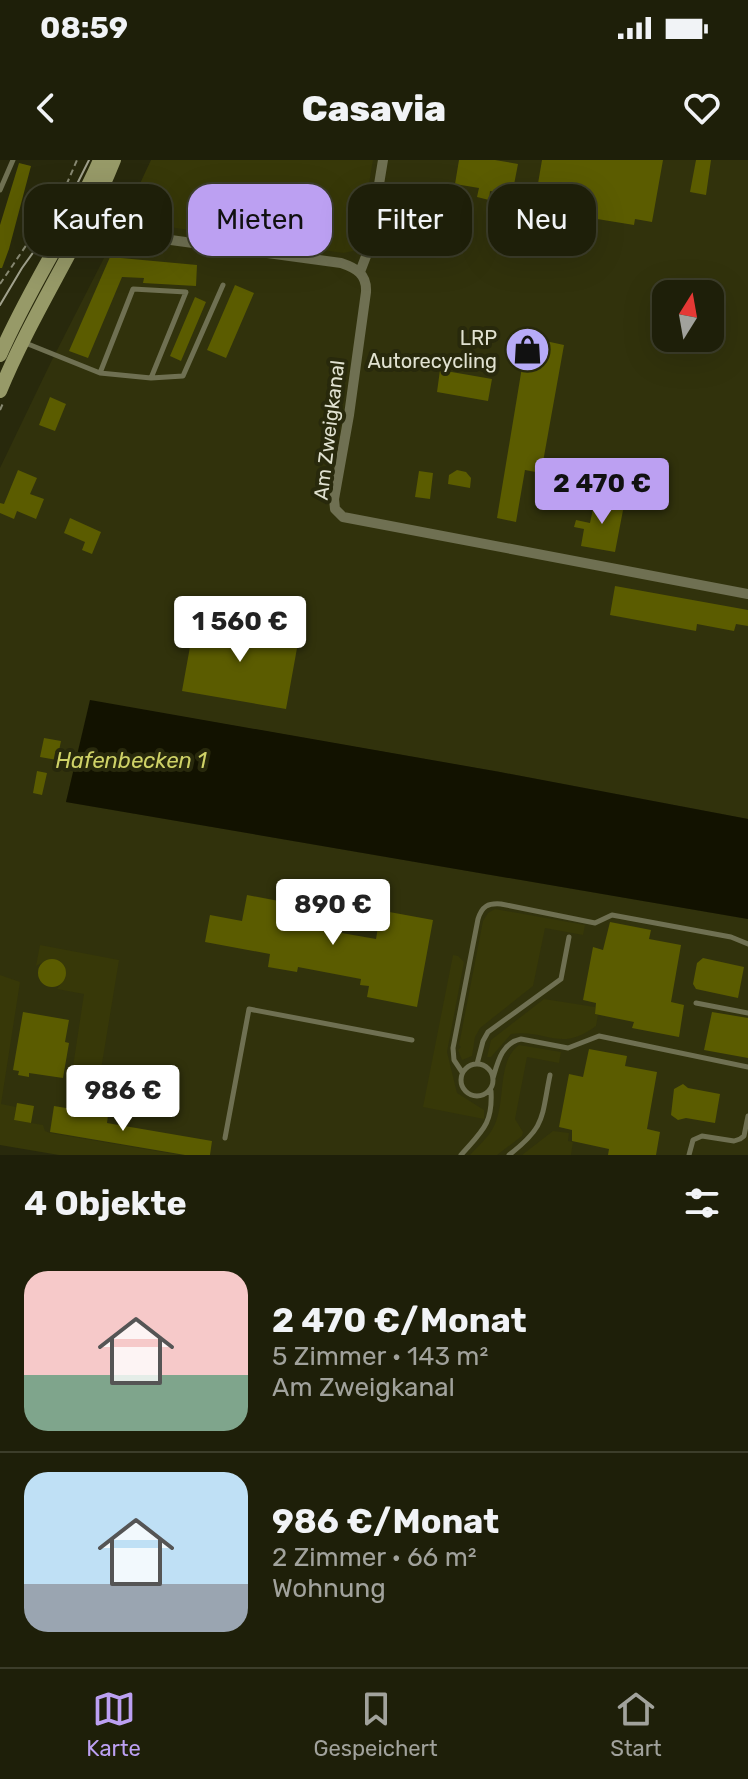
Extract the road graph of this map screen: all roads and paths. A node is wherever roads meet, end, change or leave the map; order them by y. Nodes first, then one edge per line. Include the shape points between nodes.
1 (13, 160) edge
2 (77, 160) edge
3 (100, 160) edge
4 (114, 160) edge
5 (383, 160) edge
6 (92, 184) edge
7 (100, 184) edge
8 (0, 190) edge
9 (172, 240) edge
10 (50, 256) edge
11 (62, 256) edge
12 (360, 272) junction
13 (0, 284) edge
14 (223, 285) dead end
15 (22, 342) junction
16 (0, 355) edge
17 (4, 369) edge
18 (100, 373) junction
19 (151, 378) junction
20 (0, 391) edge
21 (748, 594) edge
22 (569, 937) dead end
23 (748, 944) edge
24 (696, 1003) dead end
25 (748, 1013) edge
26 (412, 1040) dead end
27 (477, 1064) junction
28 (748, 1067) edge
29 (462, 1072) junction
30 (550, 1075) dead end
31 (493, 1078) junction
32 (491, 1089) junction
33 (748, 1116) edge
34 (746, 1136) edge
35 (225, 1138) dead end
36 (461, 1155) edge
37 (509, 1155) edge
38 (689, 1155) edge

1 - 8 lane
2 - 13 path via 41,228
3 - 6 main road
4 - 7 main road
5 - 12 street, Am Zweigkanal
9 - 12 street via 341,263
10 - 16 main road
11 - 15 main road
12 - 21 street, Am Zweigkanal via 366,292 334,499 340,515
14 - 19 lane via 183,376
15 - 17 main road
15 - 18 lane
17 - 20 main road
18 - 19 lane
18 - 19 lane via 133,289 186,292
22 - 27 lane via 561,979 488,1032
23 - 29 lane via 612,915 595,923 501,904 486,906 478,917 453,1048
24 - 25 lane
26 - 35 lane via 249,1009
27 - 29 lane
27 - 31 lane via 488,1068
28 - 31 lane via 598,1036 568,1048 521,1039 505,1048
29 - 32 lane via 461,1085 468,1095 482,1096
30 - 37 lane via 537,1130
31 - 32 lane
32 - 36 lane via 488,1123
33 - 34 lane
34 - 38 lane via 736,1141 699,1136

